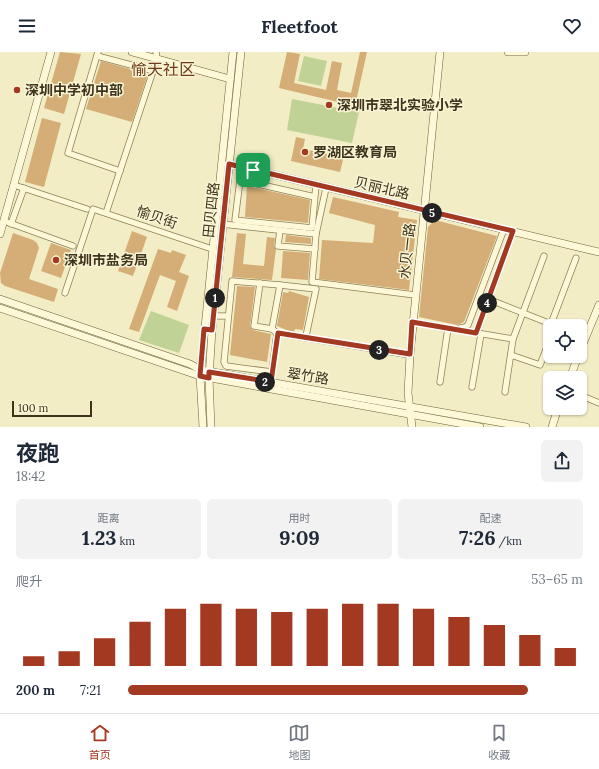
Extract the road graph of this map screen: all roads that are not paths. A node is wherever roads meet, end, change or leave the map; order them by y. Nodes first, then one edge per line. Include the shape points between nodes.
1 (52, 52) edge
2 (132, 52) edge
3 (233, 52) edge
4 (241, 52) edge
5 (440, 52) edge
6 (508, 52) edge
7 (525, 52) edge
8 (98, 54) edge
9 (157, 56) edge
10 (154, 70) junction
11 (230, 79) junction
12 (229, 164) junction
13 (120, 171) junction
14 (14, 185) junction
15 (316, 185) junction
16 (24, 188) junction
17 (326, 188) junction
18 (315, 197) junction
19 (90, 209) junction
20 (424, 211) junction
21 (106, 213) junction
22 (4, 221) junction
23 (11, 224) junction
24 (222, 224) junction
25 (504, 229) junction
26 (280, 230) junction
27 (513, 231) junction
28 (0, 234) edge
29 (316, 234) junction
30 (73, 246) dead end
31 (212, 249) junction
32 (314, 249) junction
33 (599, 252) edge
34 (544, 256) dead end
35 (576, 258) dead end
36 (260, 283) junction
37 (280, 286) junction
38 (65, 294) dead end
39 (415, 295) junction
40 (0, 299) edge
41 (488, 299) junction
42 (599, 305) edge
43 (0, 308) edge
44 (523, 314) junction
45 (213, 316) junction
46 (228, 316) junction
47 (556, 319) edge
48 (413, 320) junction
49 (543, 321) edge
50 (448, 328) junction
51 (587, 328) edge
52 (272, 329) junction
53 (208, 330) junction
54 (278, 333) junction
55 (479, 333) junction
56 (306, 336) junction
57 (513, 339) junction
58 (410, 354) junction
59 (511, 355) junction
60 (543, 357) edge
61 (272, 372) junction
62 (201, 373) junction
63 (209, 375) junction
64 (271, 382) junction
65 (440, 382) dead end
66 (472, 387) dead end
67 (505, 392) dead end
68 (587, 398) edge
69 (599, 402) edge
70 (409, 406) junction
71 (410, 415) junction
72 (556, 415) edge
73 (202, 427) edge
74 (211, 427) edge
75 (412, 427) edge
76 (480, 427) edge
77 (526, 427) edge
78 (552, 427) edge

1 - 14 main road
2 - 9 main road
3 - 11 main road, 田贝四路
4 - 12 main road, 田贝四路
5 - 20 main road, 水贝一路
6 - 7 main road
8 - 10 street
8 - 13 street via 68,153
9 - 10 street
9 - 11 main road
10 - 13 street
11 - 31 main road, 田贝四路
12 - 15 main road, 贝丽北路
12 - 24 main road, 田贝四路
13 - 21 street
14 - 16 street, 愉贝街
14 - 22 main road
15 - 17 main road, 贝丽北路
15 - 18 street
16 - 19 street, 愉贝街
16 - 23 street
17 - 20 main road, 贝丽北路
17 - 29 street
18 - 18 street via 312,228 235,220 240,180
19 - 21 street, 愉贝街
19 - 38 street
20 - 25 main road, 贝丽北路
20 - 39 main road, 水贝一路
21 - 31 street, 愉贝街
22 - 23 street
22 - 28 main road
23 - 30 street
24 - 26 street
24 - 45 main road, 田贝四路
25 - 27 main road, 贝丽北路
25 - 48 street via 468,325 461,328
26 - 29 street
26 - 32 street via 278,246
27 - 33 main road, 贝丽北路
27 - 41 street
29 - 32 street
31 - 53 main road, 田贝四路
32 - 39 street via 312,282
34 - 44 street
35 - 47 street
36 - 37 street
36 - 46 street via 232,281
36 - 52 street via 254,326
37 - 52 street
37 - 56 street via 316,290
39 - 48 main road, 水贝一路
40 - 62 main road, 翠竹路 via 190,364
41 - 44 street
41 - 55 street
42 - 51 main road
43 - 62 main road, 翠竹路
44 - 49 street
44 - 57 street
45 - 46 street
45 - 53 main road, 田贝四路
46 - 61 street via 224,362 226,366
48 - 50 street
48 - 58 main road, 水贝一路
50 - 55 street
50 - 65 street
52 - 54 street
53 - 62 main road, 田贝四路
53 - 63 main road, 田贝四路
54 - 56 street
54 - 61 street
55 - 57 street
55 - 66 street
56 - 58 street
57 - 59 street
58 - 70 main road, 水贝一路
59 - 60 street via 540,365
59 - 67 street
61 - 64 street
62 - 63 main road, 翠竹路
62 - 73 main road, 田贝四路
63 - 64 main road, 翠竹路
63 - 71 main road, 翠竹路
63 - 74 main road, 田贝四路
64 - 70 main road, 翠竹路
68 - 69 street
70 - 71 main road, 水贝一路
70 - 77 main road, 翠竹路
71 - 75 main road, 水贝一路
71 - 76 main road, 翠竹路
72 - 78 main road

